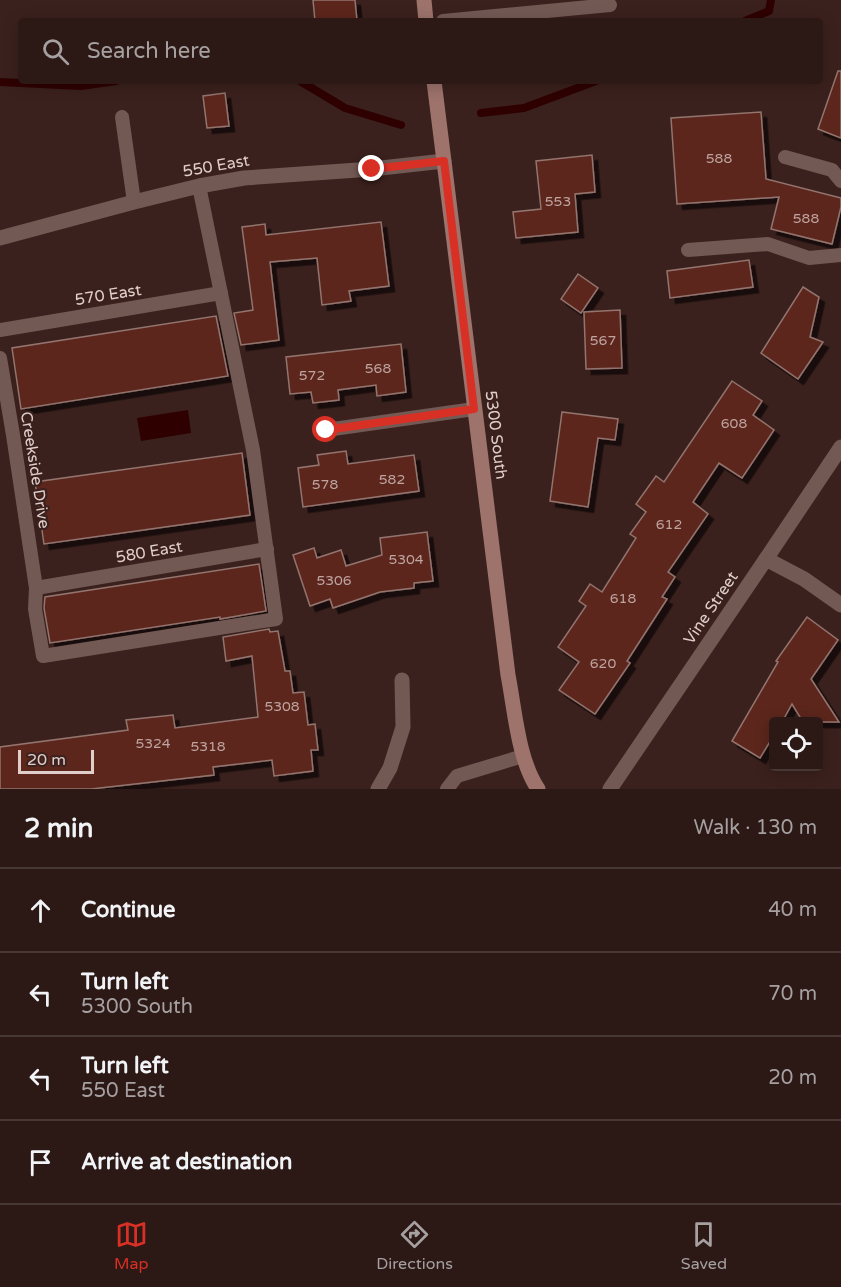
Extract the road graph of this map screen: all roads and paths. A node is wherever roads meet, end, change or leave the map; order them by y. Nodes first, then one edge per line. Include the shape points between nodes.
1 (424, 0) edge
2 (610, 5) dead end
3 (426, 18) edge
4 (474, 18) edge
5 (434, 84) edge
6 (122, 117) dead end
7 (785, 157) dead end
8 (444, 161) junction
9 (841, 181) edge
10 (199, 186) junction
11 (134, 202) junction
12 (0, 238) edge
13 (688, 250) dead end
14 (841, 255) edge
15 (221, 293) junction
16 (0, 330) edge
17 (0, 358) edge
18 (474, 409) junction
19 (326, 430) dead end
20 (841, 447) edge
21 (267, 549) junction
22 (766, 560) junction
23 (36, 588) junction
24 (841, 604) edge
25 (402, 680) dead end
26 (523, 756) junction
27 (613, 788) edge
28 (378, 789) edge
29 (447, 789) edge
30 (538, 789) edge

1 - 3 main road
2 - 4 lane
5 - 8 main road, 5300 South
6 - 11 lane
7 - 9 lane via 832,170
8 - 10 street, 550 East via 254,177
8 - 18 main road, 5300 South
10 - 11 street, 550 East
10 - 15 lane
11 - 12 street, 550 East
13 - 14 lane via 768,244 809,258
15 - 16 lane, 570 East
15 - 21 lane via 253,450
17 - 23 lane, Creekside Drive
18 - 19 lane
18 - 26 main road, 5300 South via 508,675
20 - 22 street, Vine Street
21 - 23 lane, 580 East
21 - 23 lane, Creekside Drive via 276,619 43,656 35,609
22 - 24 street
22 - 27 street, Vine Street
25 - 28 street via 403,727 390,768
26 - 29 lane via 457,776
26 - 30 main road, 5300 South

